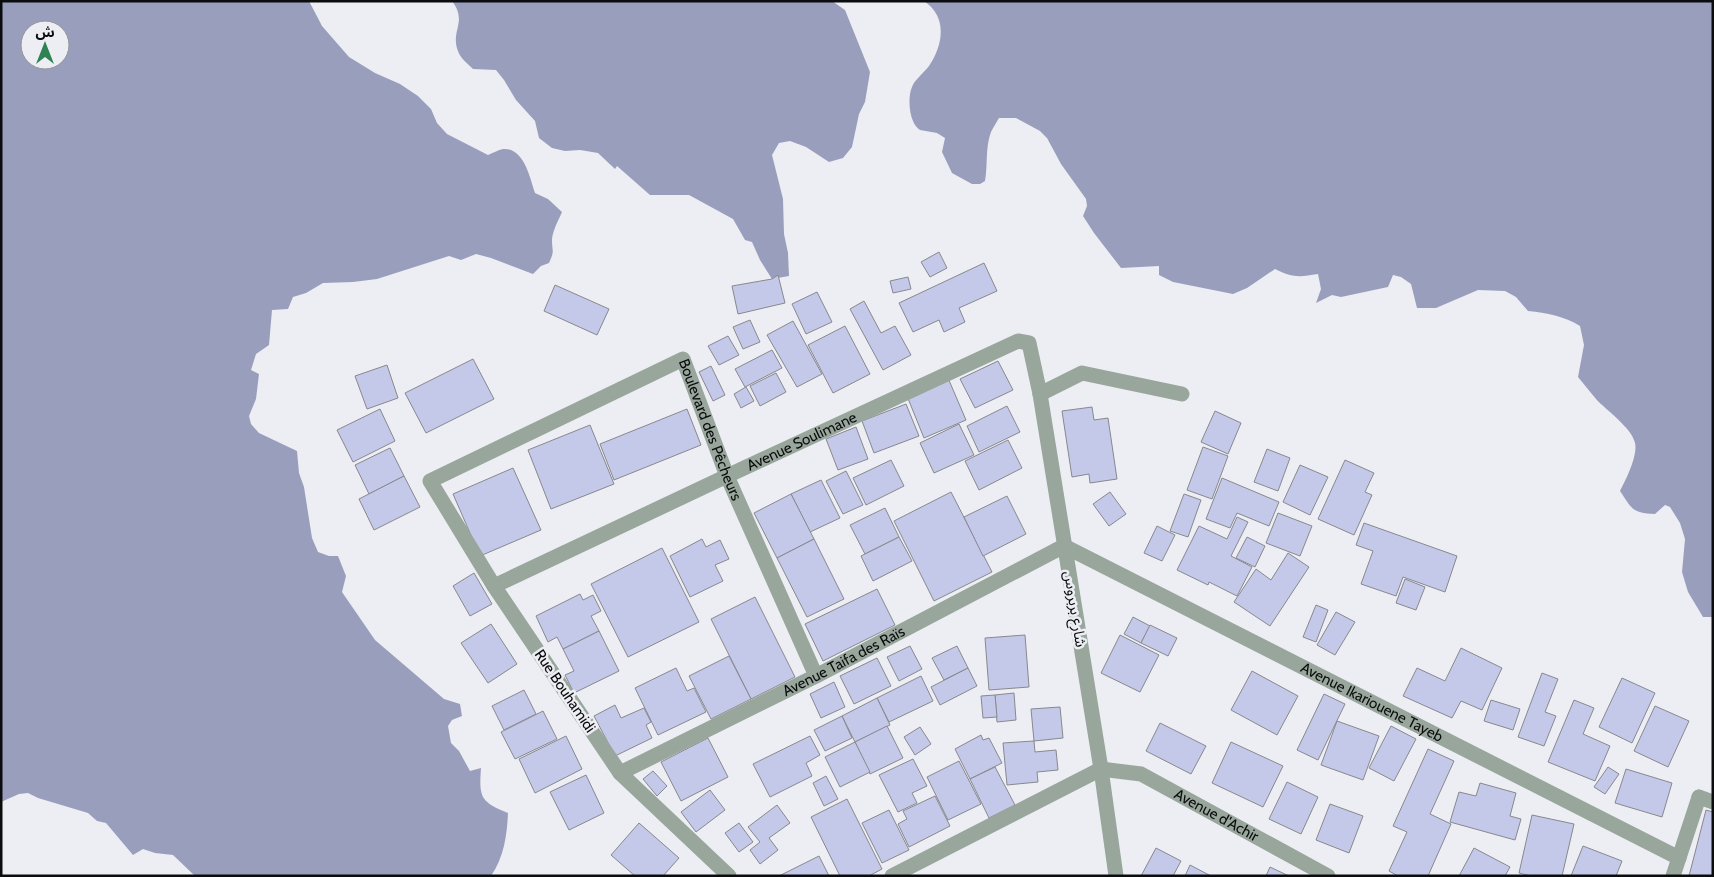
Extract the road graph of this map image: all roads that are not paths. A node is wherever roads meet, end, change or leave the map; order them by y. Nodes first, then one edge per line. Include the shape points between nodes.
1 (1029, 343) joint
2 (1040, 394) junction
3 (1182, 394) dead end
4 (727, 476) junction
5 (430, 482) joint
6 (1064, 546) junction
7 (494, 586) junction
8 (816, 676) junction
9 (1101, 769) junction
10 (620, 773) junction
11 (1706, 800) edge
12 (1679, 858) junction
13 (729, 876) edge
14 (892, 876) edge
15 (1116, 876) edge
16 (1328, 876) edge
17 (1673, 876) edge

1 - 2 street, شارع بربروس
1 - 4 street, Avenue Soulimane via 1018,341
2 - 3 street via 1082,373
2 - 6 street, شارع بربروس
4 - 5 street, Boulevard des Pêcheurs via 683,359
4 - 7 street, Avenue Soulimane
4 - 8 street, Boulevard des Pêcheurs
5 - 7 street, Rue Bouhamidi
6 - 8 street, Avenue Taifa des Raïs
6 - 9 street, شارع بربروس
6 - 12 street, Avenue Ikariouene Tayeb
7 - 10 street, Rue Bouhamidi
8 - 10 street, Avenue Taifa des Raïs
9 - 14 street
9 - 15 street, شارع بربروس
9 - 16 street, Avenue d'Achir via 1141,774
10 - 13 street, Rue Bouhamidi
11 - 12 street
12 - 17 street

